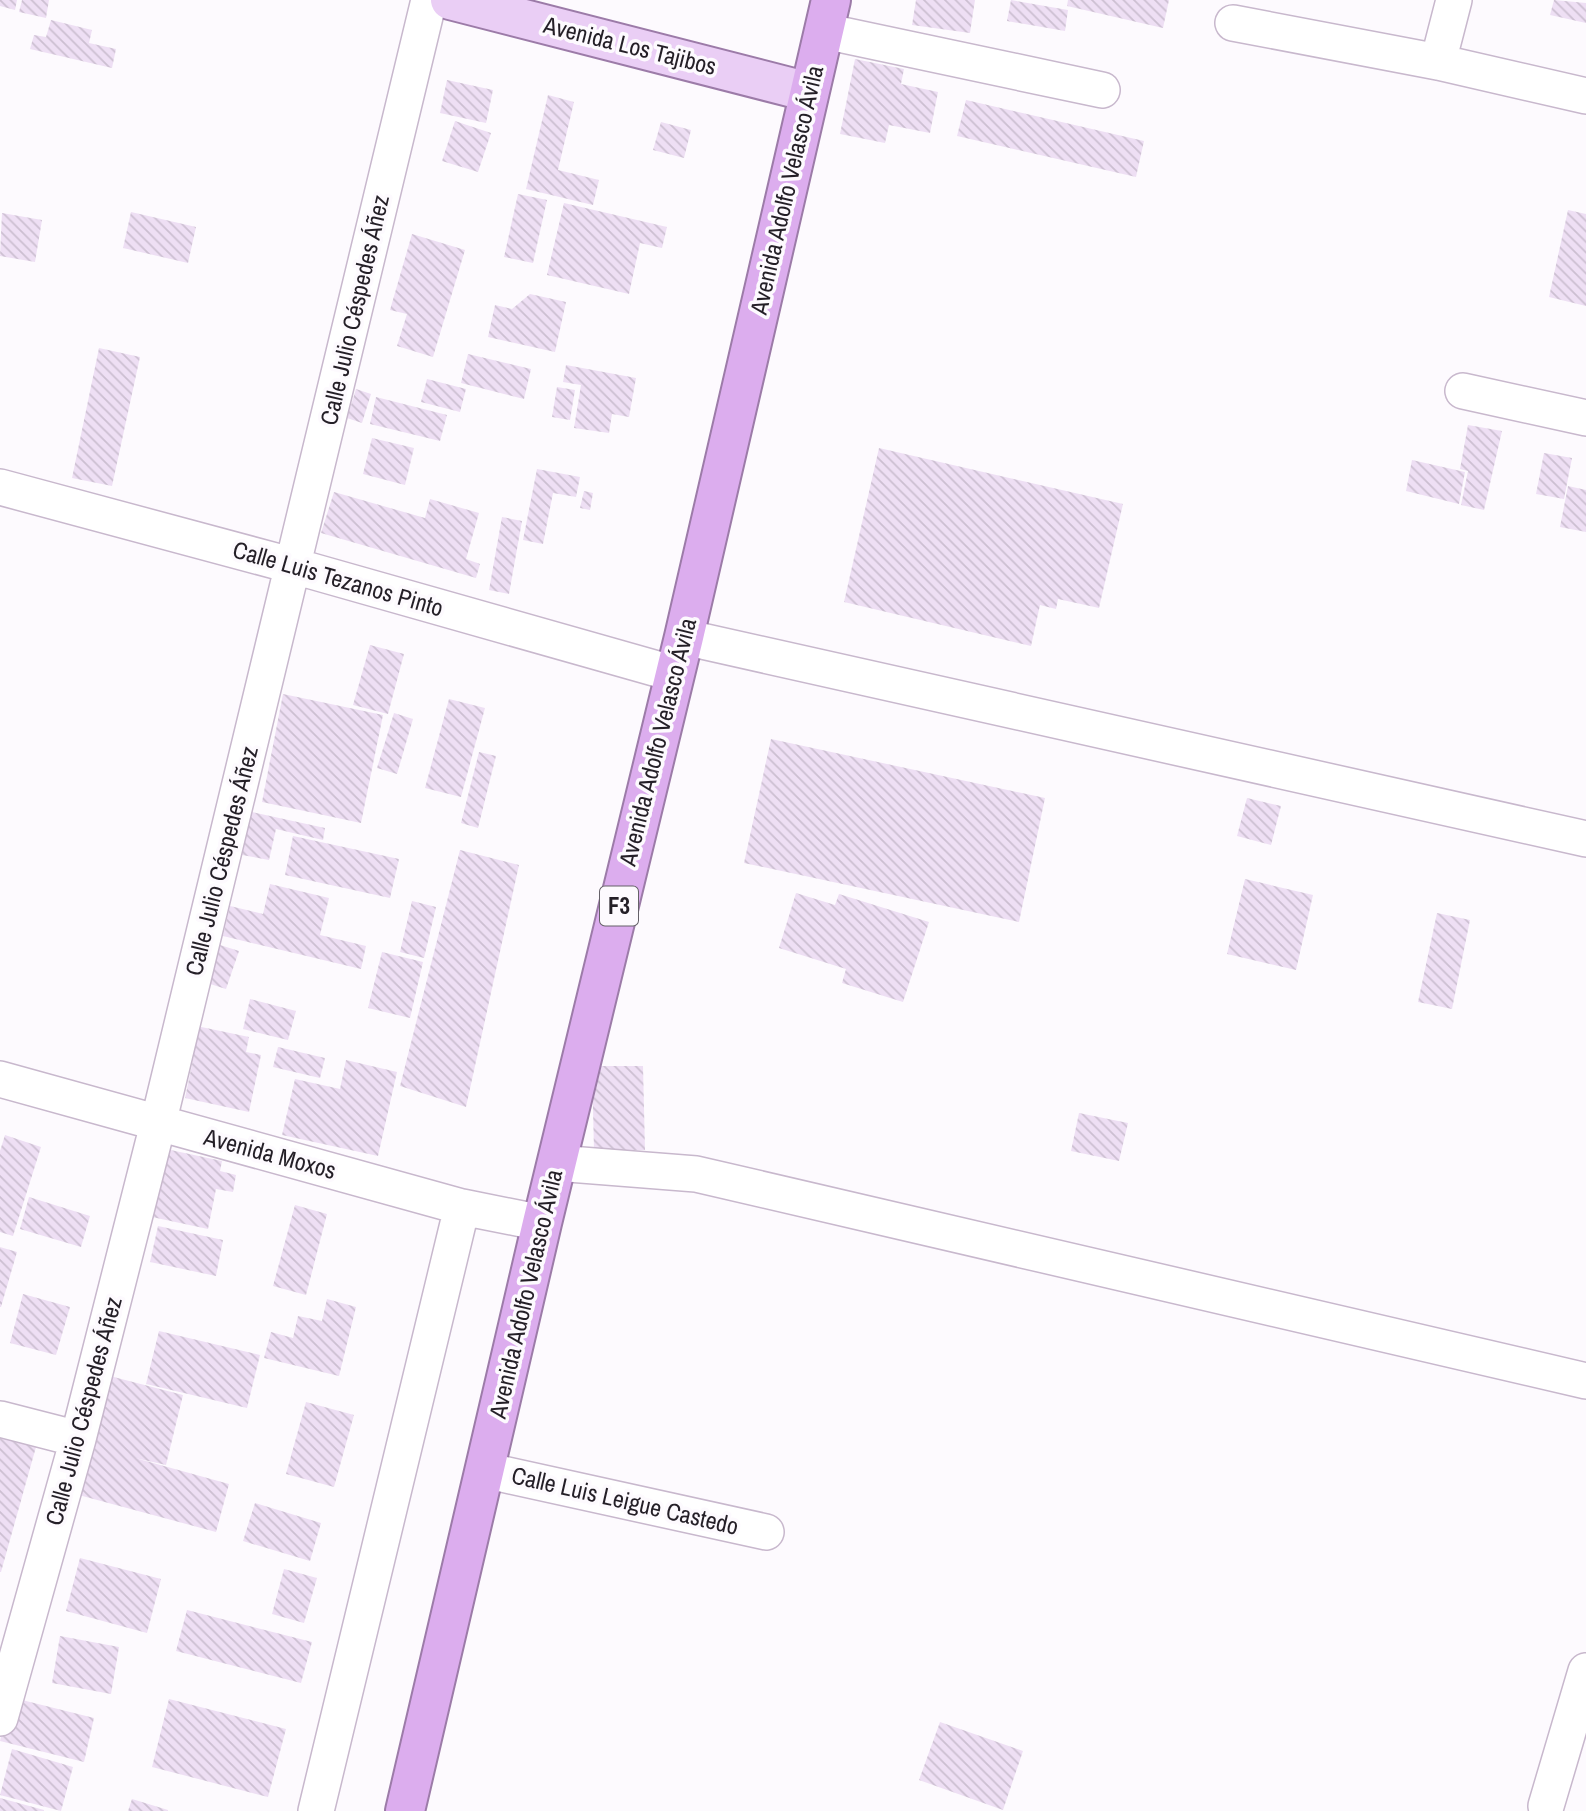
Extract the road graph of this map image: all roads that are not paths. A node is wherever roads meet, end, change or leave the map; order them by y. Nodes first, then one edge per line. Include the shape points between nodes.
1 (429, 0) edge
2 (450, 0) edge
3 (1454, 0) edge
4 (828, 15) edge
5 (1233, 23) dead end
6 (1438, 62) junction
7 (1102, 90) dead end
8 (809, 92) junction
9 (1586, 96) edge
10 (1463, 391) dead end
11 (1586, 418) edge
12 (0, 487) edge
13 (294, 566) junction
14 (684, 637) junction
15 (675, 674) junction
16 (1586, 839) edge
17 (0, 1079) edge
18 (158, 1124) junction
19 (556, 1163) junction
20 (461, 1207) junction
21 (542, 1223) junction
22 (1586, 1381) edge
23 (0, 1419) edge
24 (78, 1439) junction
25 (484, 1470) junction
26 (766, 1532) dead end
27 (1586, 1671) edge
28 (0, 1718) edge
29 (1546, 1807) dead end
30 (316, 1811) edge
31 (405, 1811) edge

1 - 13 street, Calle Julio Céspedes Áñez
2 - 8 main road, Avenida Los Tajibos
3 - 6 street
4 - 7 street
4 - 8 highway, Avenida Adolfo Velasco Ávila / F3
5 - 6 street
6 - 9 street
8 - 14 highway, Avenida Adolfo Velasco Ávila / F3
10 - 11 street
12 - 13 street, Calle Luis Tezanos Pinto
13 - 15 street, Calle Luis Tezanos Pinto
13 - 18 street, Calle Julio Céspedes Áñez
14 - 15 highway, Avenida Adolfo Velasco Ávila / F3
14 - 16 street
15 - 19 highway, Avenida Adolfo Velasco Ávila / F3
17 - 18 street, Avenida Moxos
18 - 20 street, Avenida Moxos
18 - 24 street, Calle Julio Céspedes Áñez
19 - 21 highway, Avenida Adolfo Velasco Ávila / F3
19 - 22 street via 696,1174
20 - 21 street, Avenida Moxos
20 - 30 street
21 - 25 highway, Avenida Adolfo Velasco Ávila / F3
23 - 24 street
24 - 28 street, Calle Julio Céspedes Áñez
25 - 26 street, Calle Luis Leigue Castedo
25 - 31 highway, Avenida Adolfo Velasco Ávila / F3
27 - 29 street

